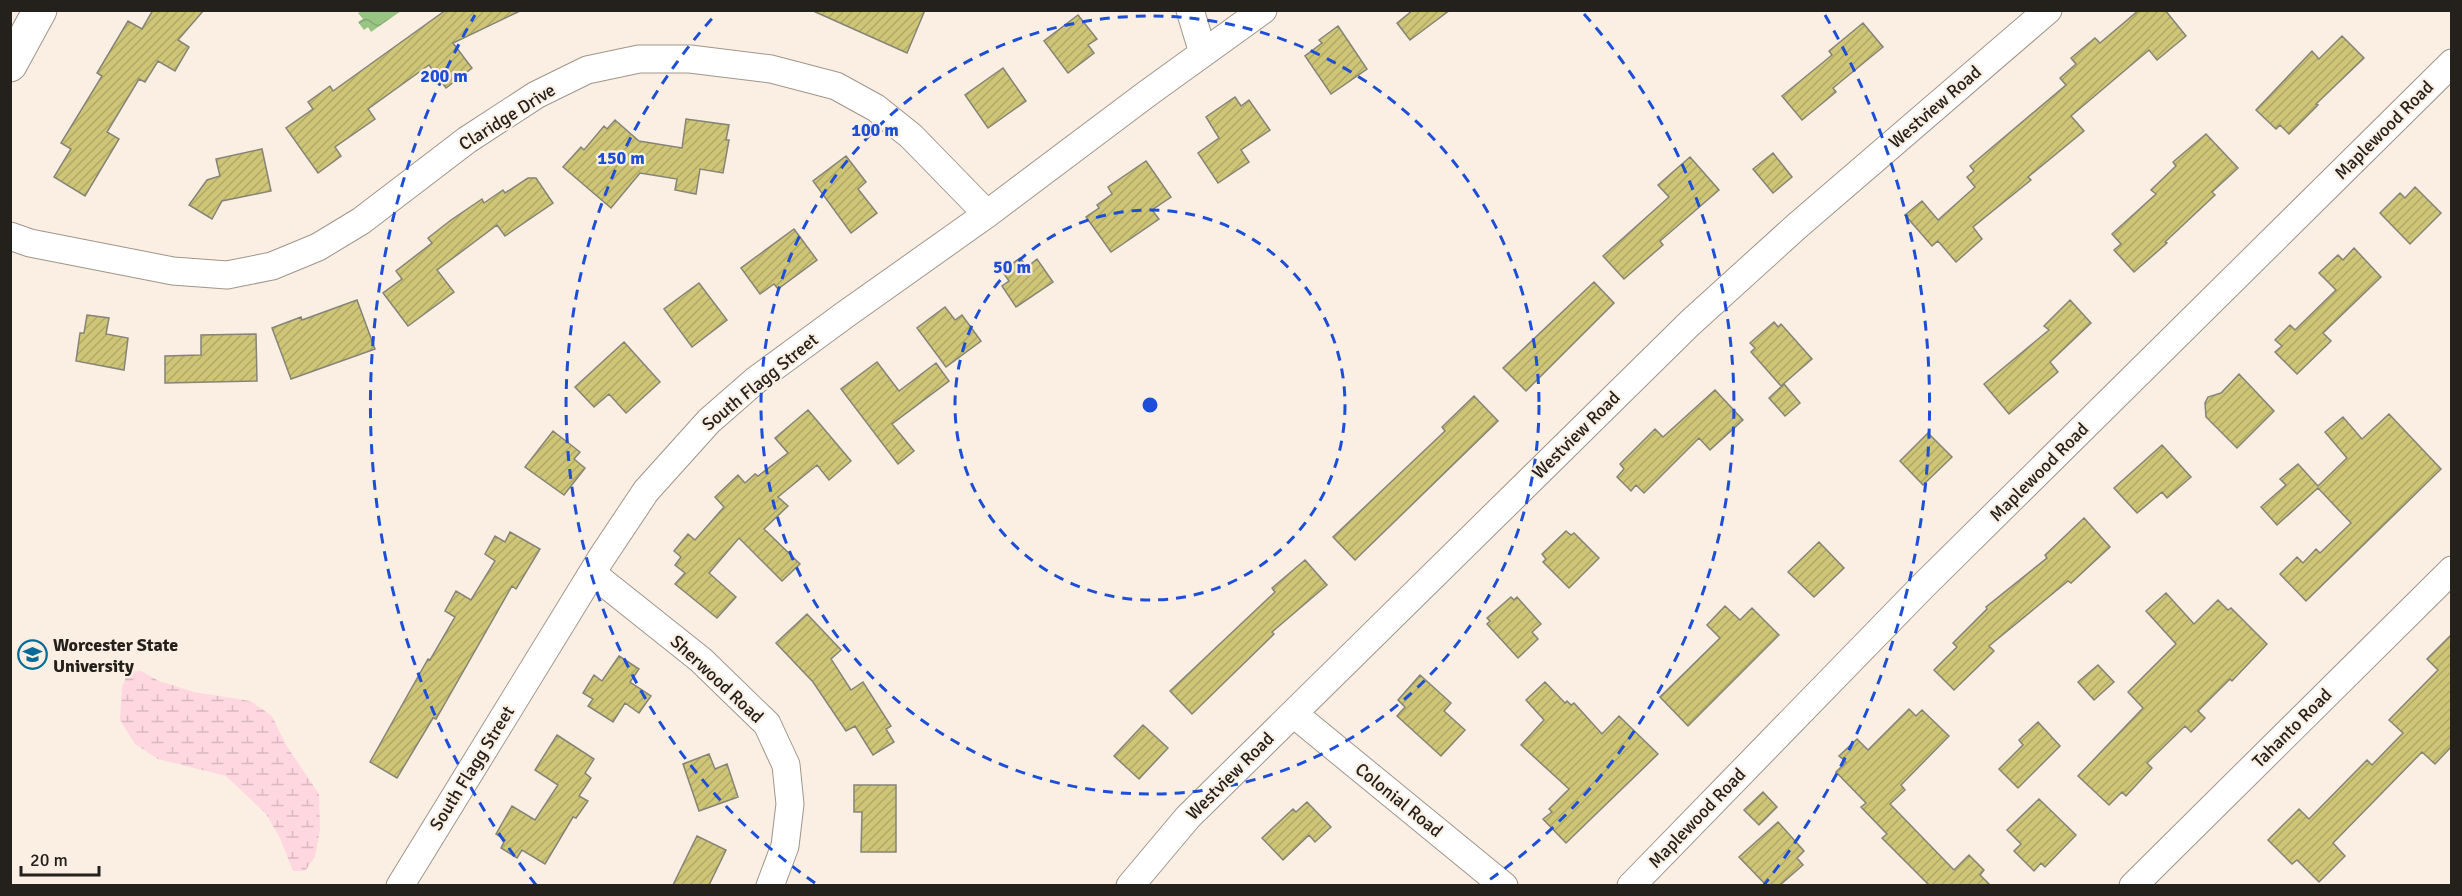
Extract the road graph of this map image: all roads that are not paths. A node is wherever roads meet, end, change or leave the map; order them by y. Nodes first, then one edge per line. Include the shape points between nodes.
1 (40, 10) edge
2 (1190, 10) edge
3 (1263, 10) edge
4 (2048, 10) edge
5 (1203, 53) junction
6 (2451, 63) edge
7 (10, 65) edge
8 (987, 214) junction
9 (10, 236) edge
10 (2451, 570) edge
11 (593, 574) junction
12 (1294, 714) junction
13 (400, 885) edge
14 (770, 885) edge
15 (1130, 885) edge
16 (1504, 885) edge
17 (1631, 885) edge
18 (2133, 885) edge

1 - 7 main road
2 - 5 street
3 - 5 street, South Flagg Street
4 - 12 street, Westview Road via 1690,322
5 - 8 street, South Flagg Street
6 - 17 street, Maplewood Road via 1922,587
8 - 9 street, Claridge Drive via 912,136 876,108 836,86 771,69 690,59 639,59 587,70 536,95 467,140 361,221 318,247 272,266 226,276 173,271
8 - 11 street, South Flagg Street via 792,354 709,421 646,491
10 - 18 street, Tahanto Road
11 - 13 street, South Flagg Street
11 - 14 street, Sherwood Road via 701,660 767,724 786,765 790,804 785,846
12 - 15 street, Westview Road via 1188,817
12 - 16 street, Colonial Road

